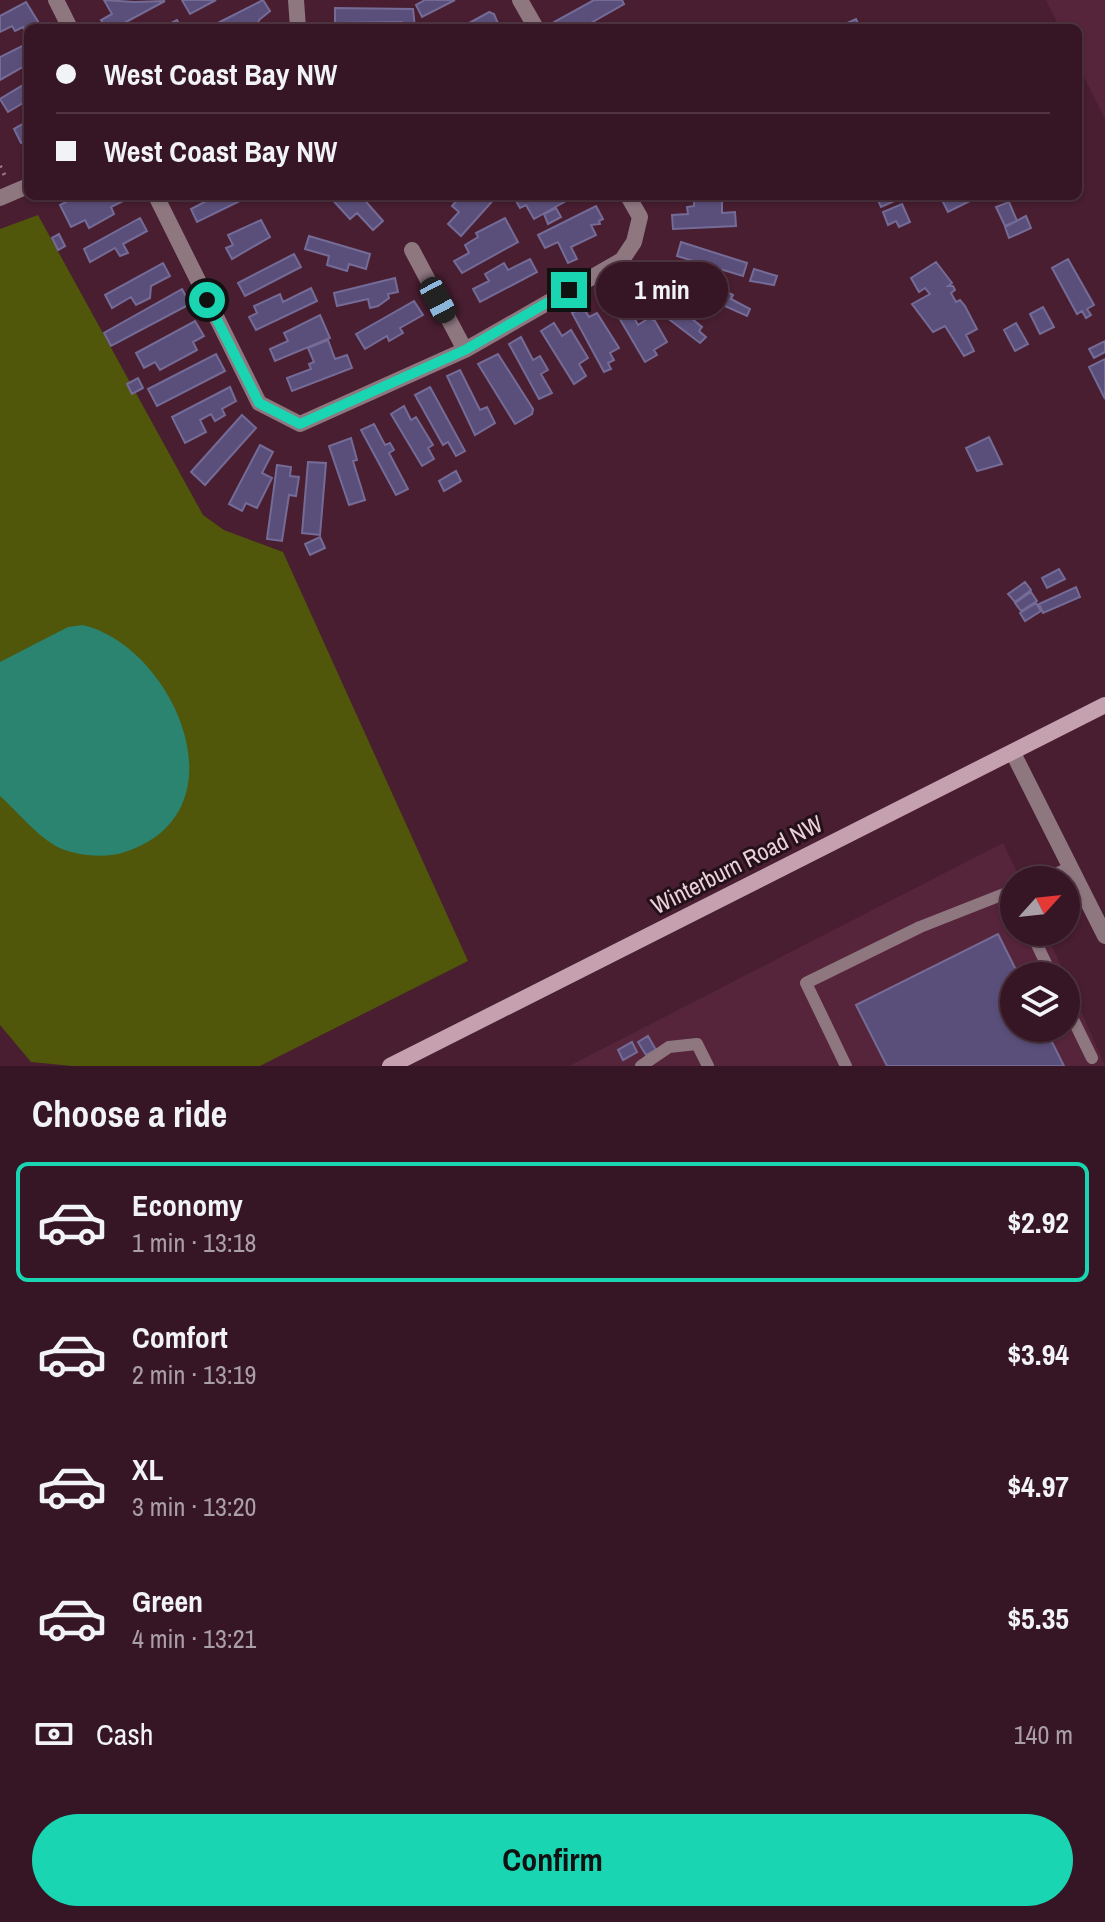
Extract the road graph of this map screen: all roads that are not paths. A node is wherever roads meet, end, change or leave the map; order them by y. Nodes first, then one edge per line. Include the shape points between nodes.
1 (56, 0) edge
2 (296, 0) edge
3 (520, 0) edge
4 (68, 24) edge
5 (298, 24) edge
6 (534, 24) edge
7 (24, 188) edge
8 (0, 198) edge
9 (158, 200) edge
10 (630, 200) edge
11 (412, 250) dead end
12 (465, 350) junction
13 (1105, 705) edge
14 (1013, 753) junction
15 (1069, 866) edge
16 (1080, 887) edge
17 (1000, 898) edge
18 (1105, 936) edge
19 (1080, 1034) edge
20 (1092, 1058) dead end
21 (657, 1062) edge
22 (390, 1066) edge
23 (641, 1066) edge
24 (708, 1066) edge
25 (846, 1066) edge

1 - 4 street
2 - 5 street
3 - 6 street
7 - 8 street
9 - 12 street via 259,403 300,424
10 - 12 street via 640,217 634,242 622,260
11 - 12 street
13 - 14 main road, Winterburn Road NW
14 - 15 street
14 - 22 main road, Winterburn Road NW
16 - 18 street
17 - 25 lane via 920,927 806,983
19 - 20 lane
21 - 23 lane
21 - 24 lane via 669,1047 697,1044

